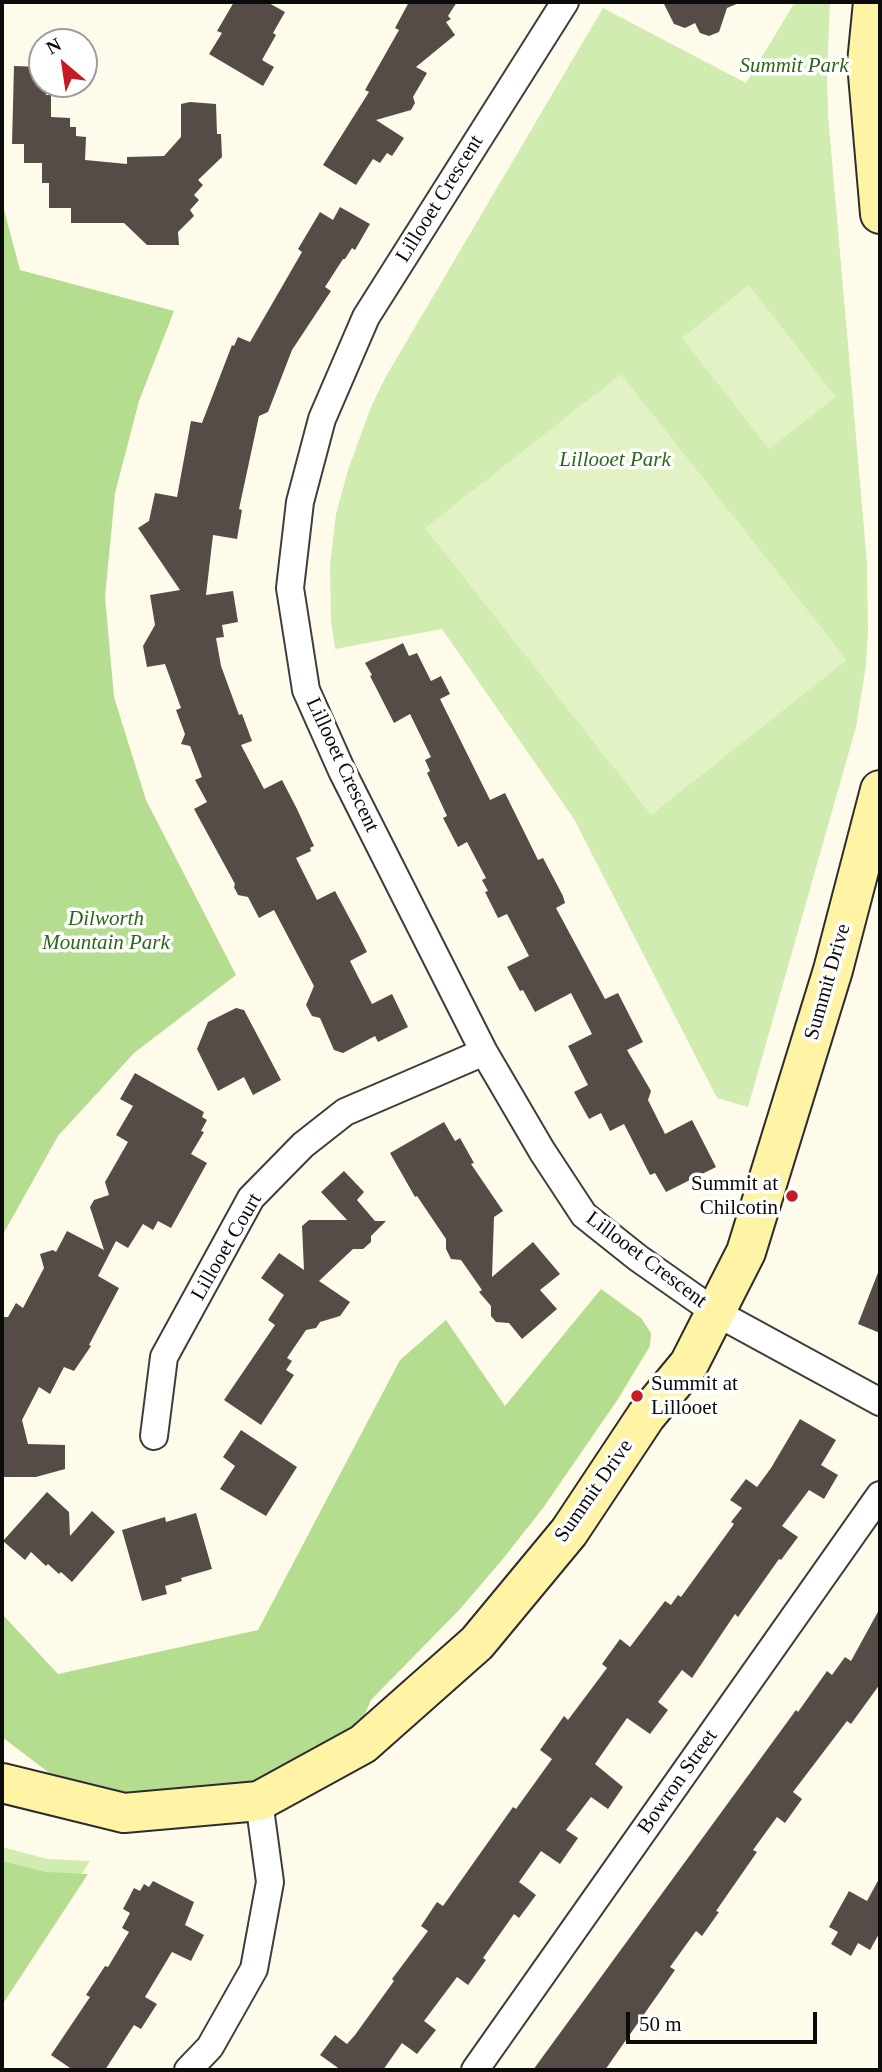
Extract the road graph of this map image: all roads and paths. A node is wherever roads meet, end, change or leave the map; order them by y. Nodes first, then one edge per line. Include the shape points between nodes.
1 (565, 2) edge
2 (873, 2) edge
3 (880, 214) edge
4 (880, 790) edge
5 (484, 1052) junction
6 (715, 1312) junction
7 (880, 1402) edge
8 (154, 1436) dead end
9 (880, 1495) edge
10 (2, 1783) edge
11 (259, 1801) junction
12 (188, 2070) edge
13 (475, 2070) edge

1 - 5 street, Lillooet Crescent via 366,317 322,419 300,502 290,588 306,690
2 - 3 street via 867,63
4 - 6 street, Summit Drive via 833,970 750,1240
5 - 6 street, Lillooet Crescent via 584,1214
5 - 8 street, Lillooet Court via 345,1112 303,1145 251,1198 164,1357
6 - 7 street, Lillooet Crescent
6 - 11 street, Summit Drive via 689,1364 646,1416 569,1532 477,1643 363,1744
9 - 13 street, Bowron Street
10 - 11 street, Summit Drive via 124,1813
11 - 12 street via 270,1882 254,1969 210,2047

